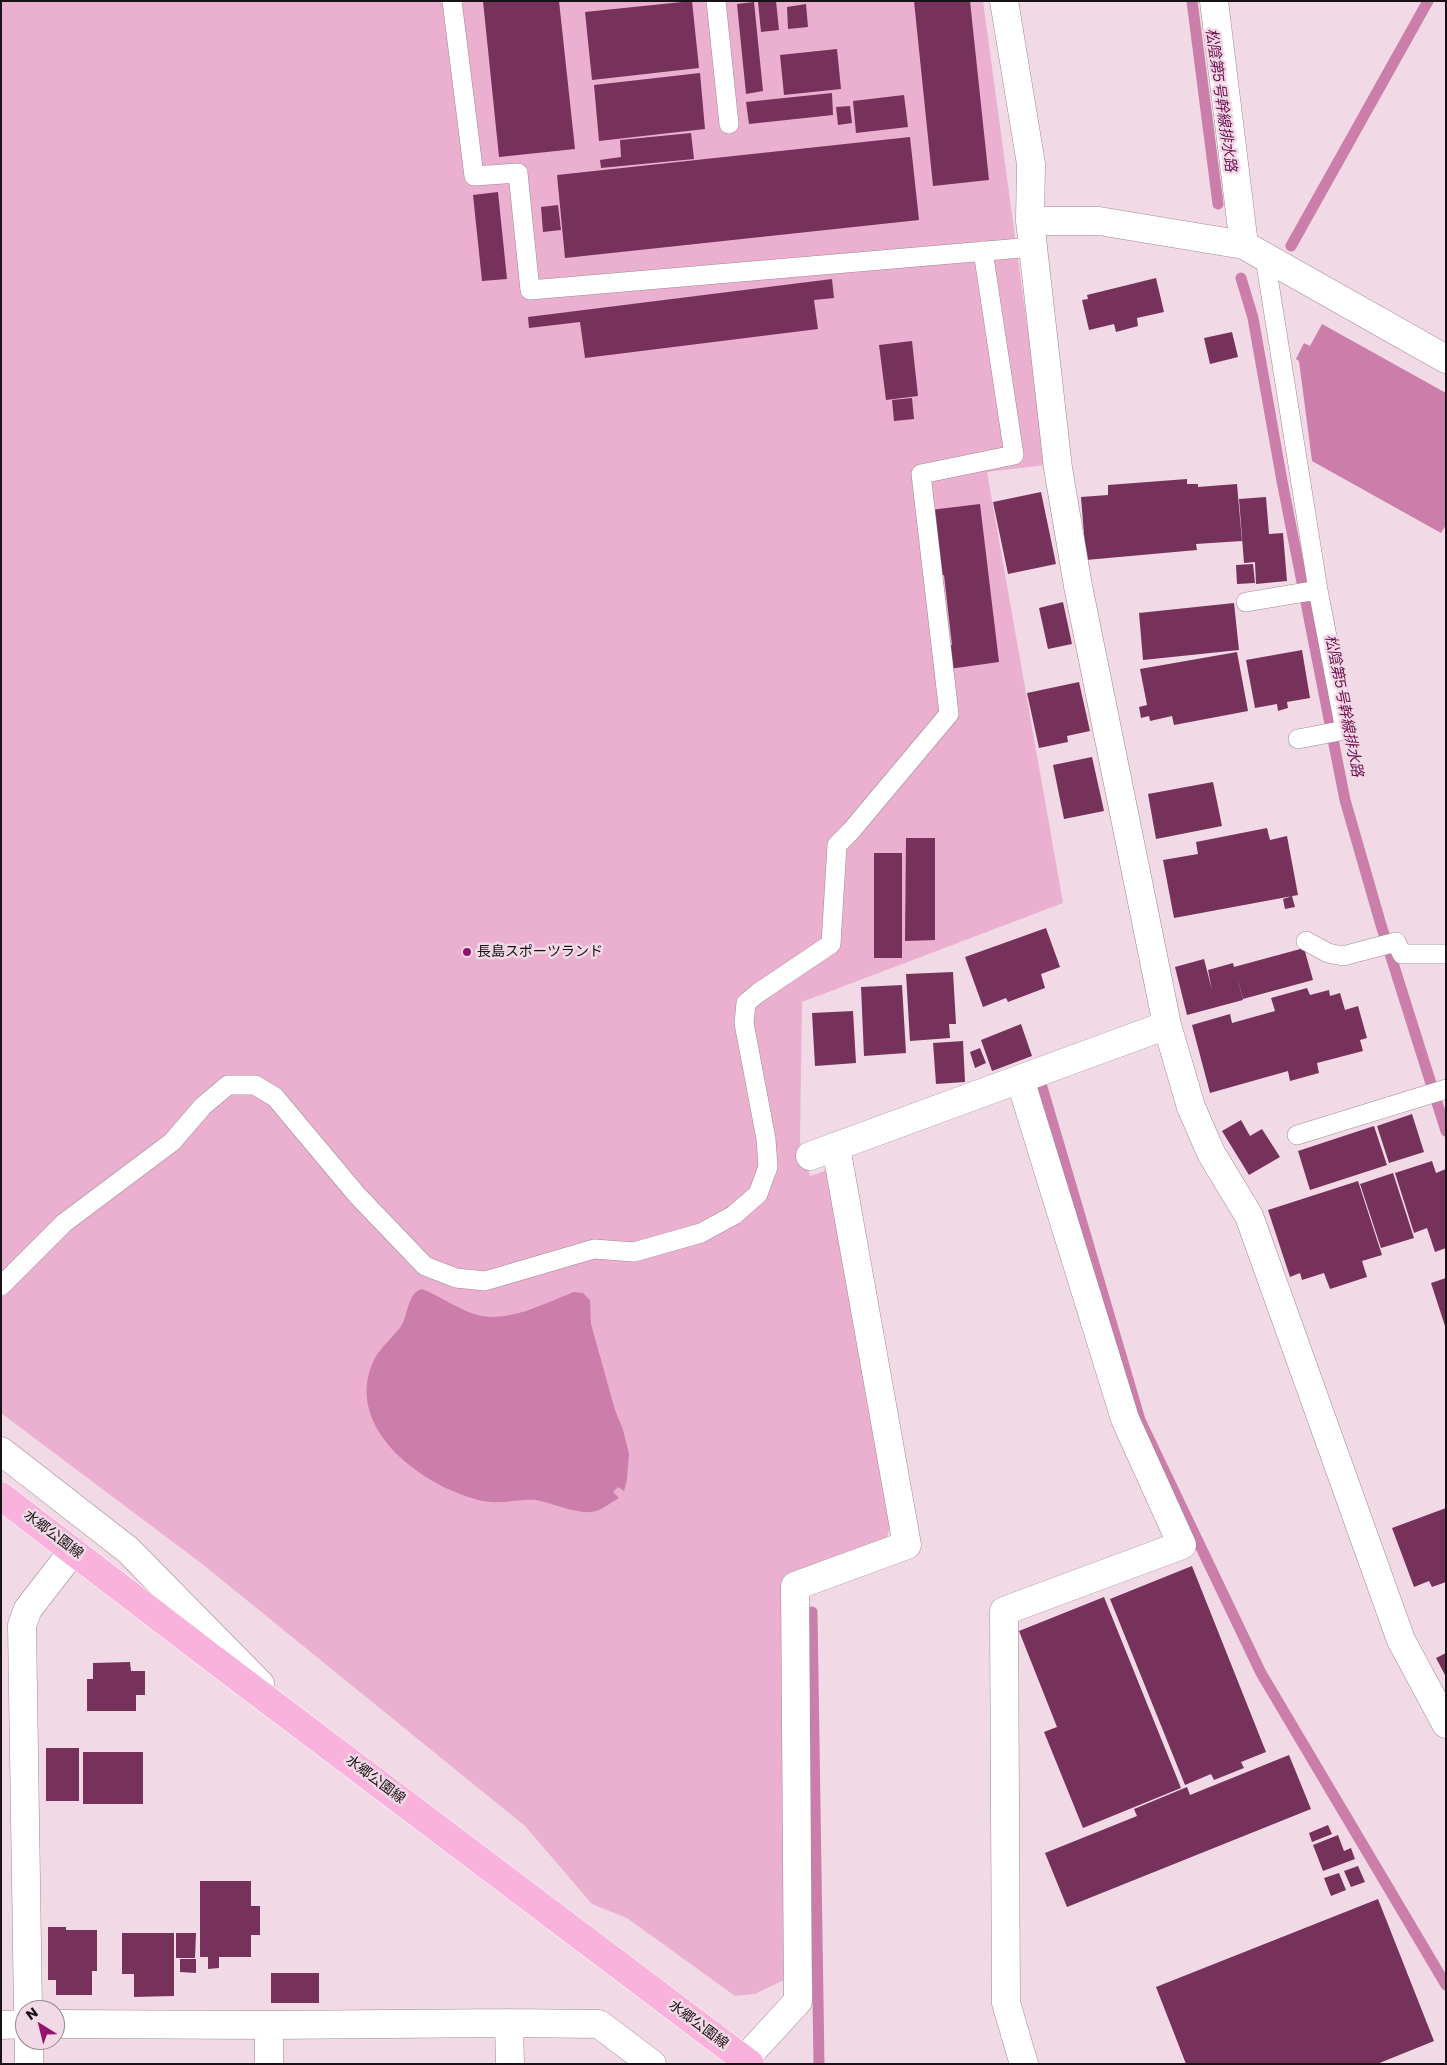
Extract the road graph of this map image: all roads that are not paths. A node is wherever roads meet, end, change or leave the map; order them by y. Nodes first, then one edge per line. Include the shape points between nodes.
1 (452, 1) edge
2 (716, 1) edge
3 (1004, 1) edge
4 (1214, 1) edge
5 (729, 124) dead end
6 (1030, 221) junction
7 (1033, 247) junction
8 (983, 251) junction
9 (1255, 252) junction
10 (1446, 359) edge
11 (1314, 591) junction
12 (1246, 602) dead end
13 (1298, 740) dead end
14 (1306, 941) dead end
15 (1446, 954) edge
16 (1167, 1025) junction
17 (1020, 1079) junction
18 (1436, 1092) edge
19 (1297, 1135) dead end
20 (836, 1147) junction
21 (810, 1156) dead end
22 (1, 1286) edge
23 (1, 1452) edge
24 (1, 1496) edge
25 (73, 1551) junction
26 (11, 1680) edge
27 (292, 1716) junction
28 (1446, 1724) edge
29 (13, 1849) edge
30 (27, 2000) edge
31 (509, 2023) junction
32 (15, 2024) edge
33 (65, 2024) edge
34 (1, 2025) edge
35 (269, 2025) junction
36 (29, 2050) edge
37 (747, 2062) edge
38 (29, 2064) edge
39 (269, 2064) edge
40 (510, 2064) edge
41 (652, 2064) edge
42 (1024, 2064) edge

1 - 8 lane via 474,176 518,173 530,290
2 - 5 lane
3 - 6 street via 1031,164
4 - 9 street
6 - 7 street
6 - 9 street via 1099,222
7 - 8 lane
7 - 16 street via 1058,468 1078,586
8 - 22 lane via 1014,456 921,474 949,714 837,846 831,944 746,1004 744,1022 766,1139 768,1167 758,1194 734,1215 701,1233 634,1252 594,1249 485,1282 456,1278 425,1266 358,1195 275,1097 255,1085 228,1085 203,1106 172,1142 64,1222
9 - 10 street
9 - 11 lane
11 - 12 lane
11 - 13 lane via 1345,730
14 - 15 lane via 1328,953 1343,956 1394,942 1402,954
16 - 17 street
16 - 28 street via 1191,1108 1211,1153 1249,1216 1401,1640
17 - 20 street
17 - 42 street via 1125,1419 1182,1545 1004,1611 1006,2003
18 - 19 lane
20 - 21 street
20 - 37 street via 907,1545 794,1586 798,2001
23 - 27 street via 128,1550
24 - 25 main road, 水郷公園線
25 - 26 street via 28,1609
25 - 27 main road, 水郷公園線
26 - 29 street
27 - 37 main road, 水郷公園線
29 - 30 street
31 - 35 street
31 - 40 street
31 - 41 street via 599,2024
32 - 34 street
33 - 35 street
35 - 39 street
36 - 38 street

